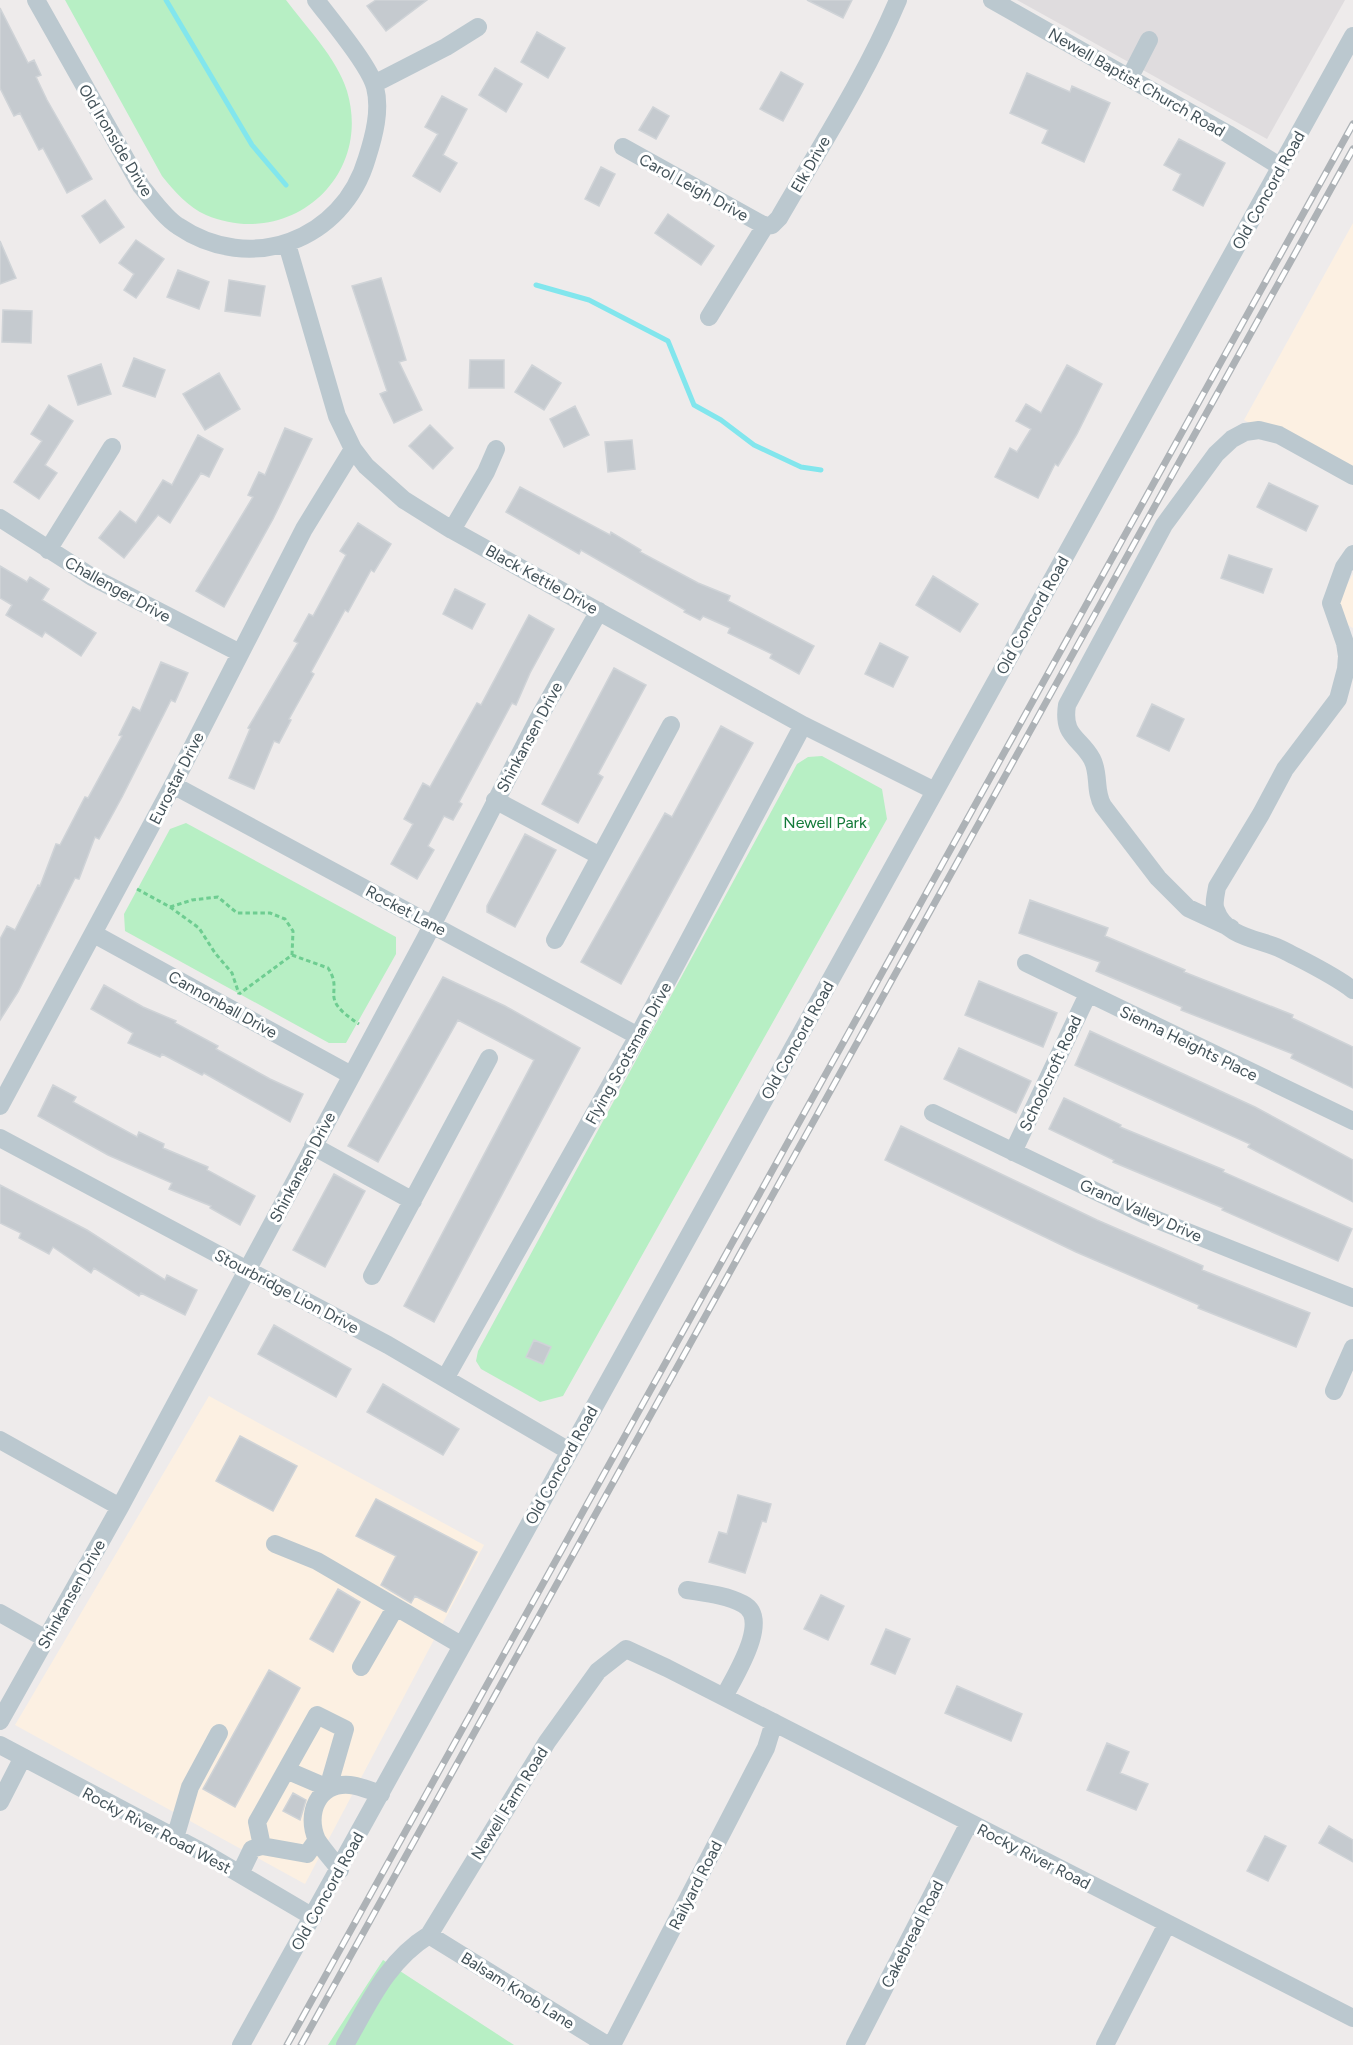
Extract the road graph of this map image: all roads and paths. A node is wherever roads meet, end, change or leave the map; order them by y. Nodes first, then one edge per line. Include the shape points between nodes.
1 (36, 0) edge
2 (316, 0) edge
3 (898, 0) edge
4 (992, 0) edge
5 (478, 27) dead end
6 (1353, 36) edge
7 (1149, 40) dead end
8 (1130, 77) junction
9 (374, 84) junction
10 (623, 147) dead end
11 (1281, 167) junction
12 (765, 226) junction
13 (287, 244) junction
14 (709, 317) dead end
15 (112, 447) dead end
16 (353, 449) junction
17 (496, 449) dead end
18 (1353, 476) edge
19 (0, 518) edge
20 (452, 530) junction
21 (48, 550) junction
22 (1353, 554) edge
23 (599, 611) junction
24 (240, 653) junction
25 (671, 725) dead end
26 (803, 725) junction
27 (173, 785) junction
28 (935, 791) junction
29 (495, 800) junction
30 (600, 856) junction
31 (133, 887) dead end
32 (170, 907) junction
33 (432, 925) junction
34 (1231, 928) junction
35 (94, 934) junction
36 (555, 940) dead end
37 (292, 954) junction
38 (1026, 963) dead end
39 (1353, 990) edge
40 (1088, 994) junction
41 (360, 1025) dead end
42 (638, 1036) junction
43 (489, 1058) dead end
44 (351, 1075) junction
45 (0, 1106) edge
46 (933, 1113) dead end
47 (1353, 1121) edge
48 (0, 1138) edge
49 (313, 1146) junction
50 (1013, 1152) junction
51 (413, 1201) junction
52 (248, 1270) junction
53 (372, 1276) dead end
54 (1353, 1298) edge
55 (1353, 1348) edge
56 (446, 1377) junction
57 (1334, 1391) dead end
58 (0, 1440) edge
59 (570, 1450) junction
60 (120, 1507) junction
61 (275, 1544) dead end
62 (687, 1590) dead end
63 (395, 1608) junction
64 (0, 1613) edge
65 (46, 1639) junction
66 (461, 1645) junction
67 (361, 1667) dead end
68 (720, 1695) junction
69 (0, 1721) edge
70 (774, 1722) junction
71 (219, 1733) dead end
72 (0, 1745) edge
73 (23, 1757) junction
74 (286, 1770) junction
75 (328, 1788) junction
76 (381, 1794) junction
77 (0, 1802) edge
78 (969, 1823) junction
79 (175, 1838) junction
80 (317, 1840) junction
81 (262, 1846) junction
82 (340, 1870) junction
83 (240, 1874) junction
84 (313, 1917) junction
85 (1167, 1924) junction
86 (429, 1935) junction
87 (1353, 2018) edge
88 (241, 2045) edge
89 (345, 2045) edge
90 (607, 2045) edge
91 (612, 2045) edge
92 (855, 2045) edge
93 (1105, 2045) edge

1 - 13 street, Old Ironside Drive via 141,186 176,226 206,241 233,248 261,249
2 - 9 street
3 - 12 street, Elk Drive via 856,87 779,218
4 - 8 street, Newell Baptist Church Road
5 - 9 street
6 - 11 street, Old Concord Road
7 - 8 street
8 - 11 street, Newell Baptist Church Road
9 - 13 street, Old Ironside Drive via 374,135 355,189 334,216
10 - 12 street, Carol Leigh Drive
11 - 28 street, Old Concord Road
12 - 14 street, Elk Drive
13 - 16 street, Black Kettle Drive via 336,416
15 - 21 street
16 - 20 street, Black Kettle Drive via 404,500
16 - 24 street, Eurostar Drive via 304,529
17 - 20 street
18 - 34 street via 1279,435 1259,430 1232,439 1216,454 1164,525 1067,705 1065,715 1070,734 1093,760 1102,806 1158,878 1188,908
19 - 21 street, Challenger Drive
20 - 23 street, Black Kettle Drive
21 - 24 street, Challenger Drive
22 - 34 street via 1330,603 1346,642 1346,669 1338,699 1285,769 1217,887 1216,910
23 - 26 street, Black Kettle Drive
23 - 29 street, Shinkansen Drive
24 - 27 street, Eurostar Drive
25 - 30 street
26 - 28 street, Black Kettle Drive
26 - 42 street, Flying Scotsman Drive
27 - 33 street, Rocket Lane
27 - 35 street, Eurostar Drive
28 - 59 street, Old Concord Road
29 - 30 street
29 - 33 street, Shinkansen Drive
30 - 36 street
31 - 32 path
32 - 37 path via 218,897 237,913 277,914 293,931
32 - 37 path via 199,928 232,973 238,994
33 - 42 street, Rocket Lane
33 - 44 street, Shinkansen Drive
34 - 39 street via 1281,949
35 - 44 street, Cannonball Drive
35 - 45 street, Eurostar Drive
37 - 41 path via 328,968 336,1008
38 - 40 street, Sienna Heights Place
40 - 47 street, Sienna Heights Place
40 - 50 street, Schoolcroft Road
42 - 56 street, Flying Scotsman Drive
43 - 51 street
44 - 49 street, Shinkansen Drive
46 - 50 street, Grand Valley Drive
48 - 52 street, Stourbridge Lion Drive
49 - 51 street
49 - 52 street, Shinkansen Drive
50 - 54 street, Grand Valley Drive via 1145,1215
51 - 53 street
52 - 56 street, Stourbridge Lion Drive
52 - 60 street, Shinkansen Drive
55 - 57 street
56 - 59 street, Stourbridge Lion Drive
58 - 60 street
59 - 66 street, Old Concord Road
60 - 65 street, Shinkansen Drive
61 - 63 street via 317,1561
62 - 68 street via 745,1605 754,1620 749,1646
63 - 66 street
63 - 67 street
64 - 65 street
65 - 69 street, Shinkansen Drive
66 - 76 street, Old Concord Road
68 - 70 street, Rocky River Road
68 - 86 street, Newell Farm Road via 626,1649 598,1671 547,1742
70 - 78 street, Rocky River Road
70 - 91 street, Railyard Road via 766,1748
71 - 79 street via 190,1786
72 - 73 street, Rocky River Road West
73 - 77 street
73 - 79 street, Rocky River Road West
74 - 75 street
74 - 75 street via 317,1715 345,1729
74 - 81 street via 257,1822
75 - 76 street via 349,1785
75 - 80 street via 318,1797 313,1811
76 - 82 street, Old Concord Road
78 - 85 street, Rocky River Road
78 - 92 street, Cakebread Road
79 - 83 street, Rocky River Road West
80 - 81 street via 307,1854
80 - 82 street
81 - 83 street via 252,1849
82 - 84 street, Old Concord Road
83 - 84 street, Rocky River Road West
84 - 88 street, Old Concord Road
85 - 87 street, Rocky River Road
85 - 93 street
86 - 89 street, Newell Farm Road via 408,1947 384,1976
86 - 90 street, Balsam Knob Lane

